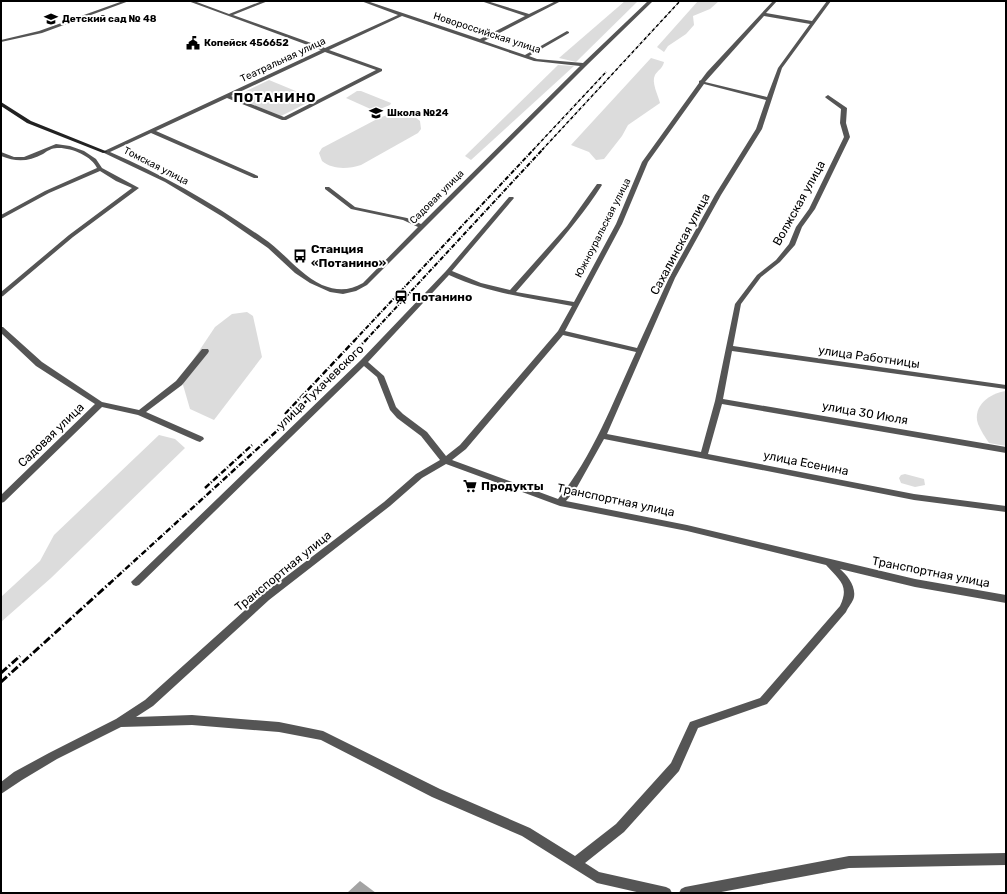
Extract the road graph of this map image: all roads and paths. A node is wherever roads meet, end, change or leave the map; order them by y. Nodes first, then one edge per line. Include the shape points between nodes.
1 (127, 1) edge
2 (190, 1) edge
3 (266, 1) edge
4 (363, 1) edge
5 (384, 1) edge
6 (483, 1) edge
7 (559, 1) edge
8 (651, 1) edge
9 (775, 1) edge
10 (829, 1) edge
11 (375, 5) junction
12 (404, 14) junction
13 (763, 14) junction
14 (230, 15) junction
15 (529, 16) junction
16 (812, 23) junction
17 (567, 32) dead end
18 (1, 41) edge
19 (480, 41) junction
20 (326, 50) junction
21 (526, 56) junction
22 (584, 65) junction
23 (701, 82) junction
24 (227, 96) junction
25 (828, 97) dead end
26 (768, 99) junction
27 (1, 104) edge
28 (152, 131) junction
29 (105, 152) junction
30 (1, 154) edge
31 (100, 169) junction
32 (256, 177) dead end
33 (599, 185) dead end
34 (327, 188) dead end
35 (511, 198) dead end
36 (1, 208) edge
37 (8, 212) junction
38 (1, 217) edge
39 (422, 227) junction
40 (291, 264) joint
41 (448, 272) junction
42 (511, 292) junction
43 (1, 296) edge
44 (575, 304) junction
45 (1, 329) edge
46 (561, 332) junction
47 (729, 348) junction
48 (205, 351) dead end
49 (640, 351) junction
50 (364, 362) junction
51 (1006, 387) edge
52 (719, 401) junction
53 (100, 404) junction
54 (140, 413) junction
55 (602, 436) junction
56 (200, 439) dead end
57 (1006, 450) edge
58 (704, 455) junction
59 (445, 460) junction
60 (1, 500) edge
61 (560, 502) junction
62 (1006, 509) edge
63 (829, 562) junction
64 (136, 582) dead end
65 (1006, 599) edge
66 (120, 722) junction
67 (1, 789) edge
68 (1006, 859) edge
69 (575, 863) junction
70 (666, 893) edge
71 (685, 893) edge

1 - 18 street via 40,32
2 - 14 street
3 - 14 street
4 - 11 street, Новороссийская улица
5 - 11 street
6 - 15 street
7 - 15 street
8 - 22 street, Садовая улица
9 - 13 street, Южноуральская улица
10 - 16 street, Сахалинская улица
11 - 12 street, Новороссийская улица
12 - 19 street, Новороссийская улица
12 - 20 street, Театральная улица
13 - 16 street
13 - 23 street, Южноуральская улица
14 - 20 street
15 - 19 street
16 - 26 street, Сахалинская улица via 780,68
17 - 21 street
19 - 21 street, Новороссийская улица
20 - 24 street, Театральная улица
20 - 24 street via 380,70 284,119
21 - 22 street, Новороссийская улица via 549,62
22 - 39 street, Садовая улица
23 - 26 street
23 - 44 street, Южноуральская улица via 645,162 619,224
24 - 28 street, Театральная улица
25 - 47 street, Волжская улица via 844,108 843,123 847,137 792,245 778,261 759,276 738,304
26 - 49 street, Сахалинская улица via 759,129 718,195 672,278
27 - 29 street, Томская улица via 29,122
28 - 29 street, Театральная улица
28 - 32 street
29 - 40 street, Томская улица via 154,173 189,194 247,229
30 - 31 street via 19,160 59,146 90,156 99,164
31 - 37 street via 46,192
31 - 43 street via 136,188 71,236
33 - 42 street via 552,248
34 - 39 street via 353,208 405,219
35 - 41 street, улица Тухачевского
36 - 37 street
37 - 38 street
39 - 40 street, Садовая улица via 365,284 350,293 318,286 307,280
41 - 42 street via 477,285
41 - 50 street, улица Тухачевского
42 - 44 street
44 - 46 street, Южноуральская улица
45 - 53 street via 39,364
46 - 49 street
46 - 59 street, Южноуральская улица via 463,447
47 - 51 street, улица Работницы
47 - 52 street, Волжская улица
48 - 54 street via 179,383
49 - 55 street, Сахалинская улица
50 - 59 street via 380,376 393,408 424,434
50 - 64 street, улица Тухачевского
52 - 57 street, улица 30 Июля
52 - 58 street, Волжская улица
53 - 54 street
53 - 60 street, Садовая улица
54 - 56 street
55 - 58 street, улица Есенина
55 - 61 street, Сахалинская улица via 573,487
58 - 62 street, улица Есенина via 914,497
59 - 61 street, Транспортная улица
59 - 66 street, Транспортная улица via 419,476 387,504 266,597 149,703
61 - 63 street, Транспортная улица via 687,528
63 - 65 street, Транспортная улица via 914,583
63 - 69 street via 844,578 849,597 843,609 809,650 763,701 694,725 675,767 620,828
66 - 67 street, Транспортная улица via 53,756
66 - 69 street via 192,720 279,727 323,736 436,793 526,832
68 - 71 street via 849,862
69 - 70 street via 597,877

